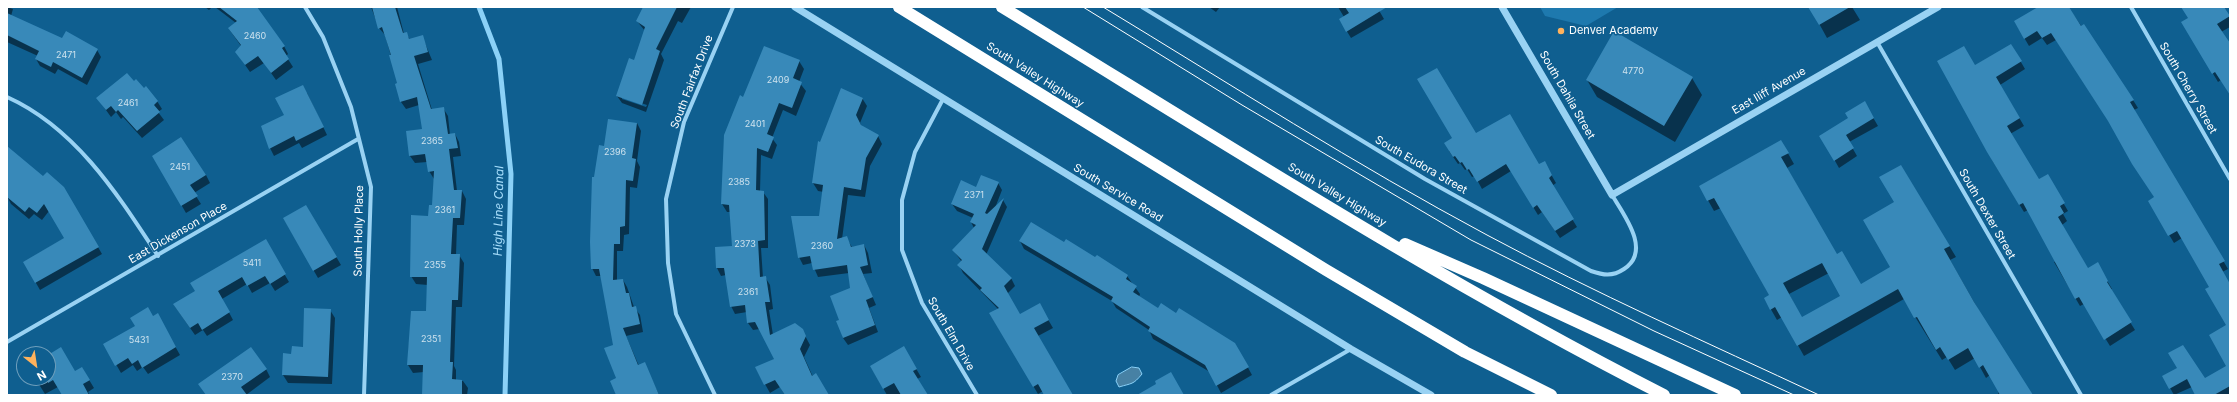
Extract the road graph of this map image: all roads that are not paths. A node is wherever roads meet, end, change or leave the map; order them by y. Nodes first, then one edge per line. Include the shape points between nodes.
1 (305, 7) edge
2 (733, 7) edge
3 (795, 7) edge
4 (900, 7) edge
5 (1002, 7) edge
6 (1142, 7) edge
7 (1502, 7) edge
8 (1938, 7) edge
9 (2131, 7) edge
10 (1877, 42) junction
11 (7, 97) edge
12 (943, 99) junction
13 (358, 139) junction
14 (2230, 179) edge
15 (1612, 195) junction
16 (1356, 222) junction
17 (158, 256) junction
18 (7, 342) edge
19 (1351, 349) junction
20 (1465, 352) junction
21 (364, 395) edge
22 (715, 395) edge
23 (977, 395) edge
24 (1271, 395) edge
25 (1431, 395) edge
26 (1536, 395) edge
27 (1551, 395) edge
28 (1664, 395) edge
29 (1735, 395) edge
30 (2081, 395) edge

1 - 13 street, South Holly Place via 330,52 351,107
2 - 22 street, South Fairfax Drive via 684,122 666,199 668,262 676,314
3 - 12 street, South Service Road
4 - 20 highway, South Valley Highway via 1326,270
5 - 16 highway, South Valley Highway
6 - 15 street, South Eudora Street via 1424,178 1604,275 1616,274 1627,267 1635,257 1635,240
7 - 15 street, South Dahlia Street
8 - 10 street, East Iliff Avenue
9 - 14 street, South Cherry Street
10 - 15 street, East Iliff Avenue
10 - 30 street, South Dexter Street
11 - 17 street via 37,115 67,138 93,164 125,205
12 - 19 street, South Service Road
12 - 23 street, South Elm Drive via 915,152 902,200 902,250 922,303
13 - 17 street, East Dickenson Place
13 - 21 street, South Holly Place via 370,187
16 - 28 highway, South Valley Highway via 1509,313
16 - 29 highway
17 - 18 street, East Dickenson Place
19 - 24 street
19 - 25 street, South Service Road
20 - 26 highway
20 - 27 highway, South Valley Highway

